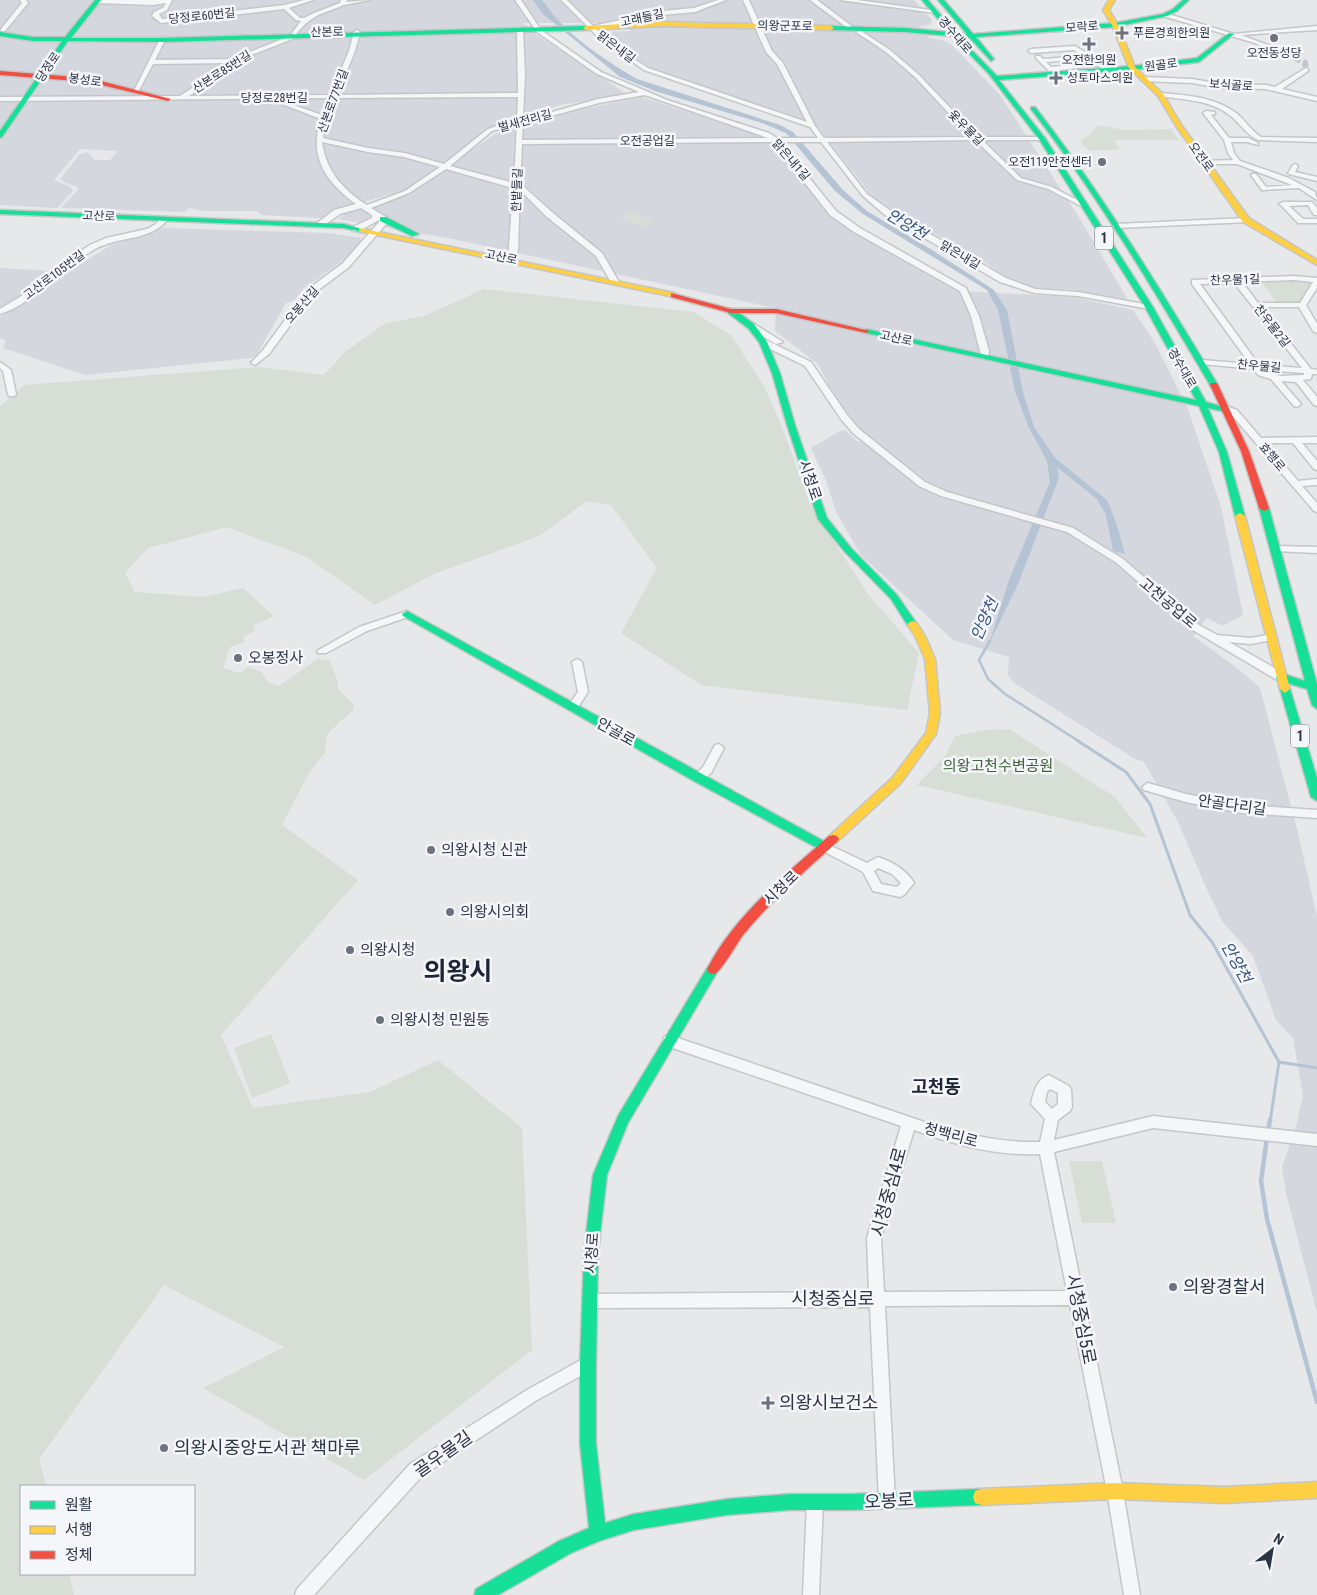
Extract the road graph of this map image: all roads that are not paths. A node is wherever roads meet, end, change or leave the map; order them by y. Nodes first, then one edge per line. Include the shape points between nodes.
1 (23, 0) edge
2 (170, 0) edge
3 (310, 0) edge
4 (367, 0) edge
5 (518, 0) edge
6 (564, 0) edge
7 (723, 0) edge
8 (746, 0) edge
9 (813, 0) edge
10 (843, 0) edge
11 (925, 0) edge
12 (941, 0) edge
13 (1112, 0) edge
14 (1186, 0) edge
15 (98, 1) edge
16 (343, 2) edge
17 (285, 7) junction
18 (934, 11) junction
19 (1165, 14) junction
20 (304, 20) junction
21 (943, 20) junction
22 (1115, 25) junction
23 (588, 28) junction
24 (758, 28) junction
25 (1317, 28) edge
26 (540, 29) junction
27 (855, 30) junction
28 (520, 31) junction
29 (904, 32) junction
30 (1, 33) edge
31 (1009, 33) junction
32 (357, 34) junction
33 (1231, 34) junction
34 (294, 35) junction
35 (955, 36) junction
36 (971, 36) junction
37 (116, 39) junction
38 (66, 40) junction
39 (162, 40) junction
40 (968, 50) junction
41 (983, 50) junction
42 (1062, 54) dead end
43 (1287, 54) tunnel mouth
44 (1036, 56) junction
45 (1088, 57) junction
46 (237, 61) junction
47 (1042, 61) junction
48 (152, 62) junction
49 (1104, 67) junction
50 (1132, 68) junction
51 (1306, 70) dead end
52 (0, 73) edge
53 (41, 76) junction
54 (1001, 78) junction
55 (1144, 79) junction
56 (1278, 89) junction
57 (135, 92) junction
58 (646, 93) junction
59 (521, 95) junction
60 (1161, 96) junction
61 (334, 98) junction
62 (0, 99) edge
63 (27, 99) junction
64 (168, 99) junction
65 (181, 99) junction
66 (267, 99) junction
67 (1317, 99) edge
68 (1213, 112) dead end
69 (325, 118) junction
70 (520, 120) junction
71 (812, 126) junction
72 (0, 136) edge
73 (976, 138) junction
74 (1042, 138) junction
75 (319, 140) junction
76 (776, 140) junction
77 (820, 140) junction
78 (1227, 140) junction
79 (1317, 140) edge
80 (519, 142) junction
81 (1256, 144) dead end
82 (1238, 162) junction
83 (1205, 163) junction
84 (446, 166) junction
85 (1295, 166) dead end
86 (1254, 175) dead end
87 (1317, 179) edge
88 (518, 186) junction
89 (1300, 186) junction
90 (1316, 195) edge
91 (1083, 205) junction
92 (364, 206) junction
93 (0, 212) edge
94 (1316, 212) edge
95 (1290, 213) junction
96 (379, 216) junction
97 (164, 219) junction
98 (1246, 220) junction
99 (1317, 221) edge
100 (320, 224) junction
101 (1116, 226) junction
102 (356, 229) junction
103 (376, 232) junction
104 (434, 243) junction
105 (511, 259) junction
106 (1317, 263) edge
107 (1236, 280) junction
108 (1317, 281) edge
109 (615, 282) junction
110 (688, 298) junction
111 (1255, 304) junction
112 (1302, 305) junction
113 (1149, 307) junction
114 (731, 311) junction
115 (776, 311) junction
116 (0, 312) edge
117 (751, 326) junction
118 (1317, 331) edge
119 (763, 342) junction
120 (789, 355) junction
121 (989, 358) junction
122 (804, 361) junction
123 (1202, 362) junction
124 (255, 363) dead end
125 (0, 364) edge
126 (1254, 365) junction
127 (773, 366) junction
128 (1312, 371) edge
129 (1274, 378) junction
130 (1298, 379) junction
131 (12, 394) dead end
132 (1202, 403) junction
133 (1317, 403) edge
134 (1297, 404) dead end
135 (1226, 409) junction
136 (1295, 440) junction
137 (1317, 440) edge
138 (1258, 441) junction
139 (1317, 467) edge
140 (1317, 482) edge
141 (1295, 484) junction
142 (1314, 501) edge
143 (1317, 509) edge
144 (1276, 549) junction
145 (1317, 550) edge
146 (1272, 637) junction
147 (1215, 638) junction
148 (322, 651) dead end
149 (577, 662) dead end
150 (1281, 677) junction
151 (1314, 687) edge
152 (1317, 705) edge
153 (572, 707) junction
154 (719, 748) dead end
155 (698, 778) junction
156 (1148, 787) dead end
157 (1317, 797) edge
158 (1317, 814) edge
159 (825, 847) junction
160 (867, 869) dead end
161 (669, 1041) junction
162 (1052, 1117) dead end
163 (909, 1123) junction
164 (1317, 1140) edge
165 (1046, 1148) junction
166 (1076, 1298) junction
167 (878, 1299) junction
168 (590, 1301) junction
169 (588, 1364) junction
170 (1315, 1490) edge
171 (1115, 1491) junction
172 (887, 1501) junction
173 (815, 1503) junction
174 (598, 1533) junction
175 (303, 1595) edge
176 (482, 1595) edge
177 (811, 1595) edge
178 (1132, 1595) edge

1 - 30 street via 25,3
2 - 15 street, 당정로60번길 via 153,3
2 - 17 street, 당정로60번길 via 165,9 155,16 161,20
3 - 17 street
4 - 16 street
5 - 26 street
6 - 23 street, 맑은내길
7 - 23 street, 고래들길 via 695,10 662,13
8 - 24 street, 맑은내길
9 - 27 street, 옻우물길
10 - 18 street
11 - 18 street, 경수대로 / 1
12 - 36 street, 경수대로 / 1
13 - 22 street, 오전로 via 1106,10
14 - 19 street, 모락로
15 - 38 street, 당정로
16 - 20 street
17 - 20 street via 298,19
18 - 21 street, 경수대로 / 1
19 - 22 street, 모락로
19 - 33 street
20 - 34 street
21 - 29 street via 935,28
21 - 35 street, 경수대로 / 1
22 - 31 street, 모락로
22 - 50 street, 오전로
23 - 24 street, 의왕군포로
23 - 26 street, 의왕군포로
23 - 71 street, 맑은내길 via 623,55 658,74
24 - 27 street, 의왕군포로
24 - 71 street, 맑은내길 via 768,52 780,63
25 - 33 street
26 - 28 street, 산본로
26 - 32 street, 산본로 via 519,27
26 - 58 street, 맑은내1길 via 599,73
27 - 29 street, 의왕군포로
27 - 73 street, 옻우물길 via 917,76
28 - 32 street, 산본로
28 - 59 street, 한밭들길
29 - 35 street, 의왕군포로
29 - 40 street via 945,38
30 - 38 street, 산본로
31 - 36 street, 모락로
31 - 41 street via 987,40
32 - 34 street, 산본로
32 - 61 street, 산본로77번길
33 - 43 street
33 - 50 street, 원골로 via 1199,60
34 - 37 street, 산본로
34 - 39 street, 산본로
34 - 46 street, 산본로85번길
35 - 36 street, 모락로
35 - 40 street, 경수대로 / 1
36 - 41 street, 경수대로 / 1
37 - 38 street, 산본로
37 - 39 street, 산본로
38 - 53 street, 당정로
39 - 48 street
40 - 54 street, 경수대로 / 1
41 - 54 street, 경수대로 / 1
42 - 44 street
44 - 45 street via 1031,51 1075,48
44 - 47 street
45 - 47 street
45 - 49 street
46 - 48 street
46 - 65 street, 산본로85번길
47 - 49 street via 1049,69
48 - 57 street
49 - 50 street, 원골로
49 - 54 street, 원골로
50 - 55 street, 오전로
51 - 56 street
52 - 53 street, 봉성로
53 - 57 street, 봉성로 via 102,82
53 - 63 street, 당정로
54 - 74 street, 경수대로 / 1
54 - 101 street, 경수대로 / 1 via 1057,136
55 - 56 street, 보식골로
55 - 60 street, 오전로
56 - 67 street, 보식골로
57 - 64 street, 봉성로
58 - 70 street, 벌새전리길
58 - 76 street, 맑은내1길 via 767,134
59 - 61 street, 당정로28번길
59 - 70 street, 한밭들길
60 - 79 street via 1226,109 1260,139
60 - 83 street, 오전로
61 - 66 street, 당정로28번길
61 - 69 street, 산본로77번길
62 - 63 street, 당정로28번길
63 - 64 street, 당정로28번길
63 - 72 street, 당정로
64 - 65 street, 당정로28번길
65 - 66 street, 당정로28번길
66 - 69 street
68 - 78 street via 1206,113
69 - 75 street, 산본로77번길
70 - 80 street, 한밭들길
70 - 84 street, 벌새전리길 via 490,130
71 - 77 street, 맑은내길
73 - 74 street
73 - 77 street
73 - 91 street, 옻우물길 via 1019,179 1050,188
74 - 91 street, 경수대로 / 1
75 - 84 street via 405,155
75 - 92 street, 산본로77번길 via 322,160 328,172
76 - 77 street, 오전공업길
76 - 80 street, 오전공업길
76 - 121 street, 맑은내1길 via 833,213 963,290
77 - 113 street, 맑은내길 via 865,195 888,213 1003,280 1034,291 1078,294
78 - 81 street via 1248,140
78 - 82 street
80 - 88 street, 한밭들길
82 - 83 street
82 - 89 street
83 - 98 street, 오전로
84 - 88 street
84 - 92 street, 벌새전리길 via 407,192
85 - 87 street via 1291,173 1307,173
86 - 89 street via 1264,189
88 - 105 street, 한밭들길
88 - 109 street via 599,255
89 - 90 street
91 - 113 street, 경수대로 / 1
92 - 96 street, 산본로77번길
92 - 100 street, 벌새전리길 via 337,212
93 - 97 street, 고산로
94 - 95 street
94 - 95 street via 1310,203 1283,204
95 - 99 street via 1301,222
96 - 102 street
96 - 103 street
96 - 104 street
97 - 100 street, 고산로
97 - 116 street, 고산로105번길 via 154,228 93,247 57,271 34,292
98 - 101 street
98 - 106 street, 오전로
100 - 102 street, 고산로
101 - 123 street, 경수대로 / 1
102 - 103 street, 고산로
103 - 104 street, 고산로
103 - 124 street, 오봉산길 via 346,265 310,292
104 - 105 street, 고산로
105 - 109 street, 고산로
107 - 108 street, 찬우물1길 via 1294,278
107 - 111 street, 찬우물2길
107 - 126 street, 찬우물1길 via 1195,282
108 - 112 street
109 - 110 street, 고산로
110 - 114 street, 고산로
110 - 115 street via 716,298
111 - 112 street
111 - 128 street, 찬우물2길
112 - 118 street
113 - 132 street, 경수대로 / 1
114 - 115 street, 고산로
114 - 117 street, 시청로
115 - 117 street via 760,313 752,318
115 - 121 street, 고산로
117 - 119 street, 시청로
117 - 122 street via 799,354
119 - 120 street
119 - 127 street, 시청로
120 - 122 street
120 - 127 street via 776,360
121 - 132 street, 고산로
122 - 147 street, 고천공업로 via 856,431 922,484 944,494 1071,531 1120,561 1195,627
123 - 126 street, 찬우물길
123 - 135 street, 경수대로 / 1
125 - 131 street via 7,370
126 - 128 street, 찬우물길
126 - 129 street via 1261,373
127 - 159 street, 시청로 via 823,519 894,597 920,636 930,659 935,713 931,734 896,780
128 - 130 street via 1308,377
129 - 130 street
129 - 134 street
130 - 133 street
132 - 135 street
132 - 146 street, 경수대로 / 1 via 1223,452
135 - 138 street, 효행로 via 1234,412
135 - 144 street, 경수대로 / 1 via 1244,450
136 - 137 street
136 - 138 street
136 - 139 street
138 - 141 street, 효행로
140 - 141 street
141 - 142 street, 효행로
142 - 143 street, 효행로
144 - 145 street
144 - 151 street, 경수대로 / 1
146 - 147 street via 1252,641
146 - 150 street, 경수대로 / 1
147 - 150 street, 고천공업로
148 - 153 street, 안골로 via 363,629 407,614
149 - 153 street via 583,692
150 - 151 street
150 - 157 street, 경수대로 / 1
151 - 152 street, 경수대로 / 1
153 - 155 street, 안골로
154 - 155 street via 707,770
155 - 159 street, 안골로
156 - 158 street, 안골다리길 via 1242,809
159 - 160 street
159 - 161 street, 시청로 via 777,890 723,952
161 - 163 street, 청백리로
161 - 168 street, 시청로 via 623,1120 600,1175 591,1252
162 - 165 street
163 - 165 street, 청백리로 via 976,1143
163 - 167 street, 시청중심4로 via 874,1238
164 - 165 street, 청백리로 via 1153,1122
165 - 166 street, 시청중심5로
166 - 167 street, 시청중심로
166 - 171 street, 시청중심5로
167 - 168 street, 시청중심로
167 - 172 street, 시청중심4로
168 - 169 street, 시청로
169 - 174 street, 시청로 via 588,1444
169 - 175 street, 골우물길 via 532,1395 416,1470
170 - 171 street, 오봉로 via 1225,1495
171 - 172 street, 오봉로
171 - 178 street, 시청중심5로
172 - 173 street, 오봉로
173 - 174 street, 오봉로 via 727,1507 634,1522
173 - 177 street
174 - 176 street, 오봉로 via 565,1547

